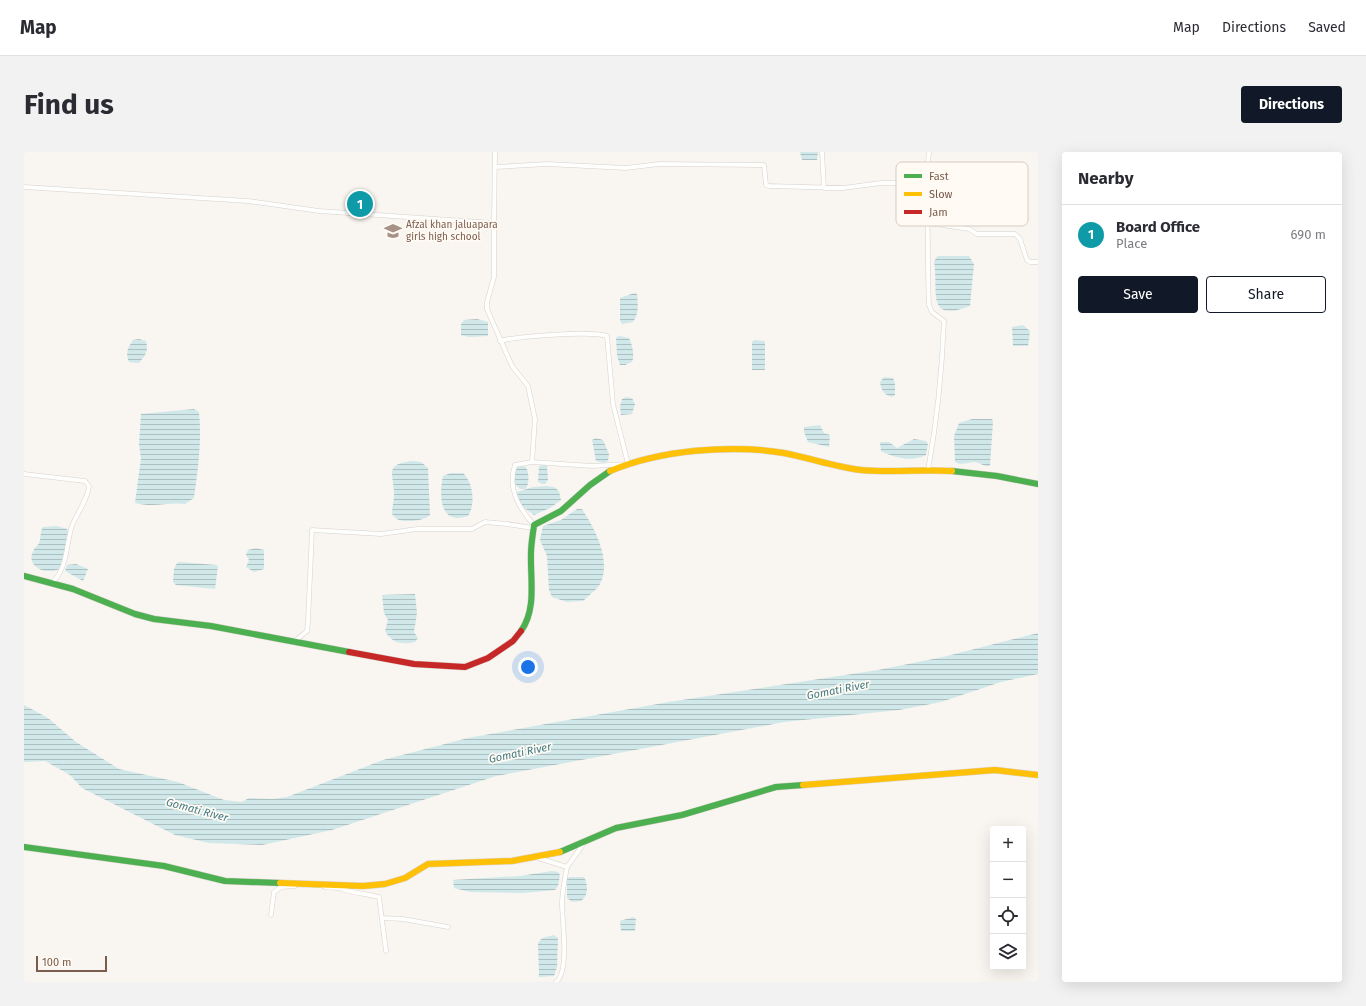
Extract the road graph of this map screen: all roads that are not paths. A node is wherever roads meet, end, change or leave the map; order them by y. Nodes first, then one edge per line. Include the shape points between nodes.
1 (495, 152) edge
2 (822, 152) edge
3 (929, 152) edge
4 (928, 162) edge
5 (495, 167) junction
6 (896, 183) edge
7 (24, 186) edge
8 (824, 188) junction
9 (494, 223) junction
10 (929, 226) edge
11 (949, 226) edge
12 (1038, 262) edge
13 (500, 341) junction
14 (532, 462) junction
15 (628, 464) junction
16 (928, 470) junction
17 (24, 474) edge
18 (1038, 484) edge
19 (534, 527) junction
20 (24, 576) edge
21 (52, 583) junction
22 (293, 643) junction
23 (1038, 775) edge
24 (585, 841) junction
25 (24, 847) edge
26 (536, 857) junction
27 (567, 867) junction
28 (319, 883) junction
29 (325, 888) junction
30 (271, 915) dead end
31 (382, 918) junction
32 (448, 927) dead end
33 (386, 950) dead end
34 (556, 982) edge

1 - 5 street
2 - 8 street
3 - 4 street
5 - 8 street via 547,164 626,168 659,164 760,164 764,165 766,185
5 - 9 street
6 - 8 street
7 - 9 street via 248,201 319,211
9 - 13 street via 494,277 487,309
10 - 16 street via 929,305 932,312 944,321 934,434
11 - 12 street via 969,229 977,234 1015,234 1020,239 1027,260
13 - 14 street via 512,366 528,386 534,419
13 - 15 street via 566,335 607,336 613,404
14 - 15 street via 592,466
14 - 19 street via 515,466 513,474 516,501
15 - 16 main road via 643,459 674,455 758,450 863,470
15 - 19 main road via 610,471 560,512
16 - 18 main road via 980,473
17 - 21 street via 85,481 89,486 71,528 68,551 59,575
19 - 22 street via 485,522 472,529 417,529 381,534 312,530 307,626 303,636
19 - 22 main road via 531,605 525,626 513,641 488,658 465,667 414,664
20 - 21 main road
21 - 22 main road via 154,619 211,626
23 - 24 main road via 995,770 776,787 682,815 616,828
24 - 26 main road via 556,854
24 - 27 street
25 - 28 main road via 164,866 225,881
26 - 27 street
26 - 28 main road via 512,861 428,864 405,878 385,884 363,886
27 - 34 street via 562,903 562,975
28 - 29 street
29 - 30 street via 291,886 277,889 272,894
29 - 31 street via 379,897
31 - 32 street
31 - 33 street

